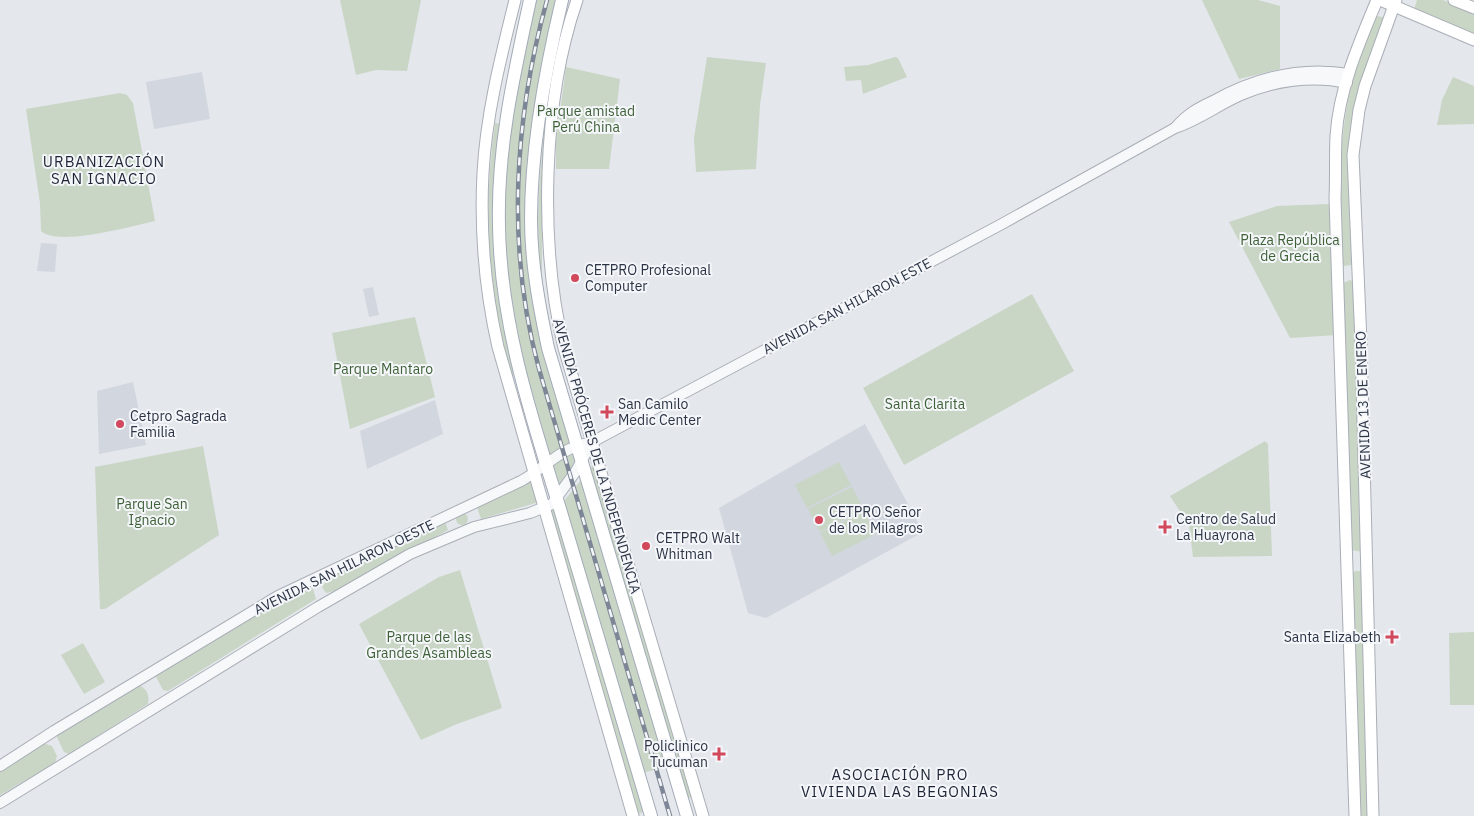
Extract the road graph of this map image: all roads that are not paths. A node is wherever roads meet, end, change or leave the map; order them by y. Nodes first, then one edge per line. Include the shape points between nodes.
1 (515, 0) edge
2 (530, 0) edge
3 (562, 0) edge
4 (577, 0) edge
5 (1378, 0) edge
6 (1454, 0) edge
7 (1395, 3) edge
8 (1474, 8) edge
9 (1474, 40) edge
10 (1348, 78) junction
11 (592, 442) junction
12 (577, 445) junction
13 (581, 460) junction
14 (546, 464) junction
15 (534, 474) junction
16 (557, 500) junction
17 (543, 509) junction
18 (0, 766) edge
19 (0, 803) edge
20 (633, 816) edge
21 (651, 816) edge
22 (687, 816) edge
23 (703, 816) edge
24 (1356, 816) edge
25 (1373, 816) edge

1 - 15 main road via 486,137 483,236 493,323
2 - 14 main road via 501,154 499,226 506,311
3 - 12 main road, AVENIDA PRÓCERES DE LA INDEPENDENCIA via 537,135 531,220 540,310
4 - 11 main road, AVENIDA PRÓCERES DE LA INDEPENDENCIA via 563,51 551,132 549,256 557,320
5 - 7 main road
5 - 10 main road, AVENIDA 13 DE ENERO
6 - 8 main road
7 - 9 main road
7 - 25 main road, AVENIDA 13 DE ENERO via 1365,86 1353,155
10 - 11 street, AVENIDA SAN HILARON ESTE via 1298,73 1254,81 1236,88 1186,115 1175,128 1000,225
10 - 24 main road, AVENIDA 13 DE ENERO via 1336,136 1335,198
11 - 12 street, AVENIDA SAN HILARON OESTE
11 - 13 street
11 - 23 main road, AVENIDA PRÓCERES DE LA INDEPENDENCIA
12 - 13 main road, AVENIDA PRÓCERES DE LA INDEPENDENCIA
12 - 14 street, AVENIDA SAN HILARON OESTE
13 - 16 street
13 - 22 main road, AVENIDA PRÓCERES DE LA INDEPENDENCIA
14 - 15 street, AVENIDA SAN HILARON OESTE
14 - 16 main road
15 - 17 main road
15 - 18 street, AVENIDA SAN HILARON OESTE via 278,596
16 - 17 street
16 - 21 main road
17 - 19 street, AVENIDA SAN HILARON OESTE via 474,527 410,554
17 - 20 main road

